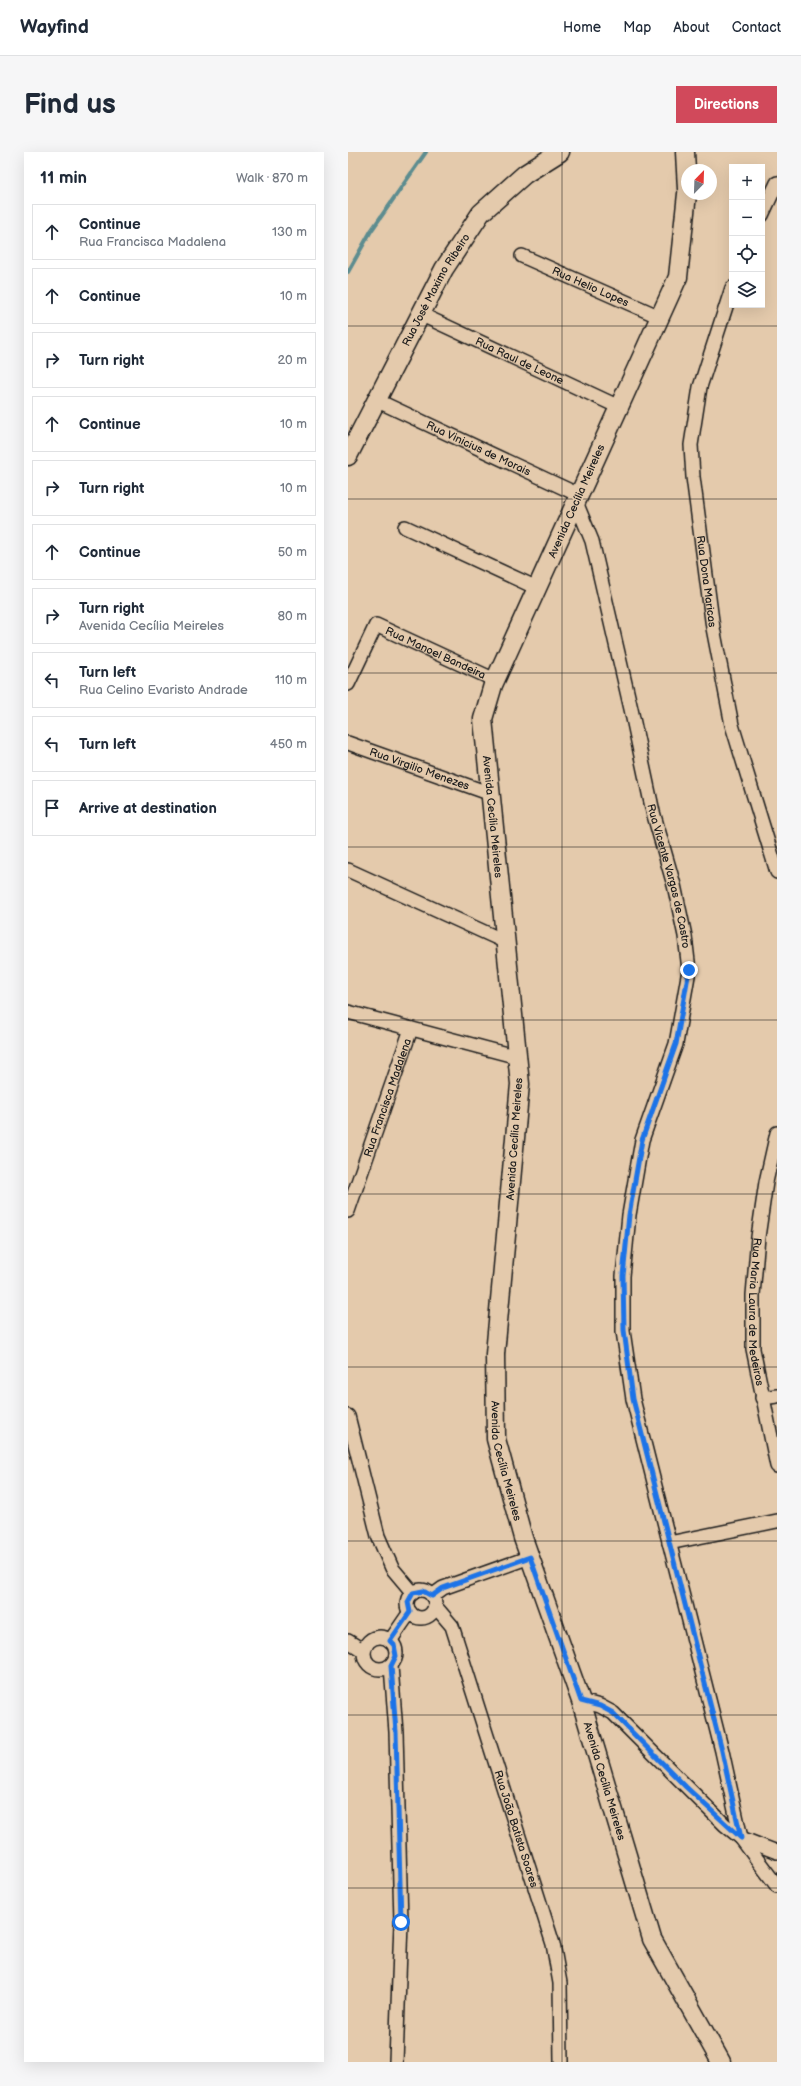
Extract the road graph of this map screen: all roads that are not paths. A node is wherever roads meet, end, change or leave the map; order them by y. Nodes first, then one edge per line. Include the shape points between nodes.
1 (560, 152) edge
2 (685, 152) edge
3 (686, 164) edge
4 (777, 183) edge
5 (686, 200) edge
6 (765, 209) edge
7 (522, 256) dead end
8 (729, 297) edge
9 (420, 314) junction
10 (660, 317) junction
11 (378, 401) junction
12 (619, 407) junction
13 (348, 456) edge
14 (577, 498) junction
15 (405, 528) dead end
16 (537, 588) junction
17 (495, 680) junction
18 (348, 684) edge
19 (348, 744) edge
20 (491, 794) junction
21 (348, 870) edge
22 (777, 872) edge
23 (506, 942) junction
24 (348, 1012) edge
25 (411, 1029) junction
26 (518, 1057) junction
27 (777, 1133) edge
28 (348, 1211) edge
29 (777, 1396) edge
30 (762, 1398) junction
31 (348, 1416) edge
32 (777, 1466) edge
33 (777, 1521) edge
34 (669, 1543) junction
35 (530, 1557) junction
36 (413, 1593) junction
37 (433, 1601) junction
38 (410, 1612) junction
39 (348, 1641) edge
40 (390, 1641) junction
41 (364, 1651) junction
42 (391, 1666) junction
43 (581, 1701) junction
44 (741, 1838) junction
45 (777, 1852) edge
46 (777, 1886) edge
47 (396, 2062) edge
48 (561, 2062) edge
49 (721, 2062) edge

1 - 9 street, Rua José Maximo Ribeiro via 525,174 481,213 444,269
2 - 3 street
4 - 6 street
5 - 10 street, Avenida Cecília Meireles via 678,277
7 - 10 street, Rua Helio Lopes
8 - 22 street, Rua Dona Maricas via 700,388 691,445 693,477 713,628 732,726
9 - 11 street, Rua José Maximo Ribeiro
9 - 12 street, Rua Raul de Leone
10 - 12 street, Avenida Cecília Meireles
11 - 13 street, Rua José Maximo Ribeiro
11 - 14 street, Rua Vinicius de Morais
12 - 14 street, Avenida Cecília Meireles
14 - 16 street, Avenida Cecília Meireles
14 - 34 street, Rua Vicente Vargas de Castro via 592,541 653,812 674,885 689,970 676,1044 642,1140 629,1215 623,1276 624,1330 633,1399
15 - 16 street
16 - 17 street, Avenida Cecília Meireles
17 - 18 street, Rua Manoel Bandeira via 376,625
17 - 20 street, Avenida Cecília Meireles via 484,719
19 - 20 street, Rua Virgilio Menezes
20 - 23 street, Avenida Cecília Meireles
21 - 23 street
23 - 26 street, Avenida Cecília Meireles
24 - 25 street
25 - 26 street
25 - 28 street, Rua Francisca Madalena
26 - 35 street, Avenida Cecília Meireles via 520,1084 495,1354 496,1439 522,1538
27 - 30 street, Rua Maria Laura de Medeiros via 759,1229 753,1295 753,1349
29 - 30 street
30 - 32 street, Rua Maria Laura de Medeiros
31 - 36 street via 378,1536 392,1568
33 - 34 street
34 - 44 street, Rua Vicente Vargas de Castro via 722,1751
35 - 37 street via 443,1588
35 - 43 street, Avenida Cecília Meireles
36 - 37 street via 423,1591
36 - 38 street via 408,1602
37 - 38 street via 433,1611 425,1617 414,1616
37 - 48 street, Rua João Batista Soares via 452,1626 553,1944 560,1983
38 - 40 street
39 - 41 street
40 - 41 street via 374,1638 369,1641
40 - 42 street via 394,1645 396,1656
41 - 42 street via 364,1657 370,1666 380,1670
42 - 47 street via 396,1732 401,1922
43 - 44 street via 613,1713 691,1792
43 - 49 street, Avenida Cecília Meireles via 652,1939
44 - 45 street
44 - 46 street

